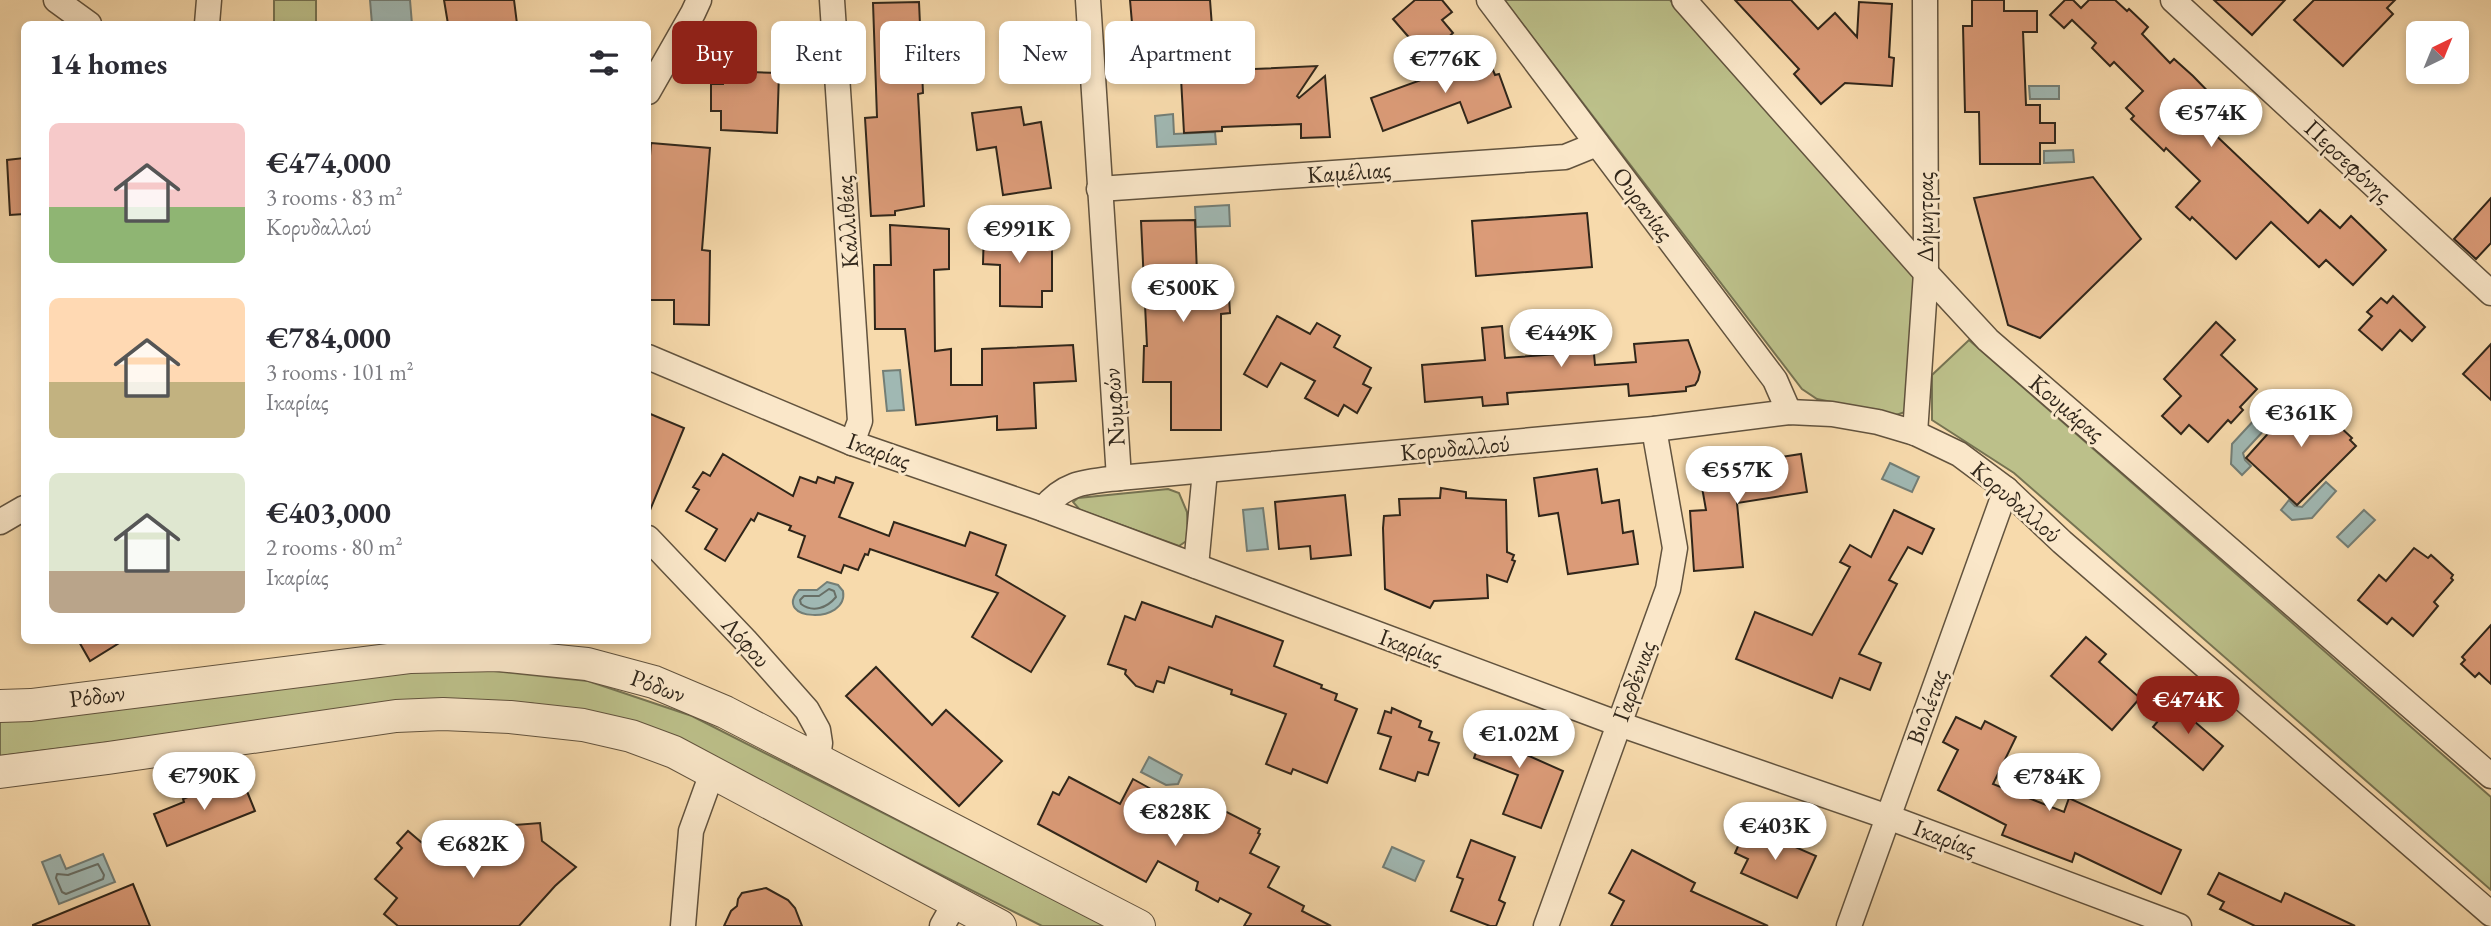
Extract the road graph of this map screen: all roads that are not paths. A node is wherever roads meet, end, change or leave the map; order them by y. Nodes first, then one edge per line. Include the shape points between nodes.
1 (56, 0) edge
2 (209, 0) edge
3 (699, 0) edge
4 (832, 0) edge
5 (1088, 0) edge
6 (1489, 0) edge
7 (1684, 0) edge
8 (1925, 0) edge
9 (2173, 0) edge
10 (85, 21) edge
11 (207, 21) edge
12 (651, 87) edge
13 (1597, 144) junction
14 (1099, 189) junction
15 (1926, 273) junction
16 (2491, 293) edge
17 (651, 358) edge
18 (1789, 412) junction
19 (1654, 429) junction
20 (1916, 433) junction
21 (852, 443) junction
22 (1205, 471) junction
23 (1119, 478) junction
24 (2006, 489) junction
25 (1043, 509) junction
26 (21, 510) edge
27 (0, 522) edge
28 (651, 541) edge
29 (1196, 566) junction
30 (0, 706) edge
31 (1619, 724) junction
32 (818, 760) junction
33 (0, 772) edge
34 (712, 774) junction
35 (2491, 776) edge
36 (1888, 817) junction
37 (948, 914) edge
38 (2491, 914) edge
39 (683, 926) edge
40 (1000, 926) edge
41 (1139, 926) edge
42 (1546, 926) edge
43 (1849, 926) edge
44 (2179, 926) edge

1 - 10 street
2 - 11 street
3 - 12 street
4 - 21 street, Καλλιθέας via 860,421
5 - 14 street, Νυμφών
6 - 13 street, Ουρανίας
7 - 15 street, Κουμάρας
8 - 15 street, Δήμητρας
9 - 16 street, Περσεφόνης
13 - 14 street, Καμέλιας via 1565,157
13 - 18 street, Ουρανίας via 1775,380
14 - 23 street, Νυμφών
15 - 20 street, Δήμητρας
15 - 35 street, Κουμάρας via 2040,387
17 - 21 street, Ικαρίας
18 - 19 street, Κορυδαλλού
18 - 20 street, Κορυδαλλού via 1832,414
19 - 22 street, Κορυδαλλού
19 - 31 street, Γαρδένιας via 1675,548 1668,589
20 - 24 street, Κορυδαλλού via 1959,454
21 - 25 street, Ικαρίας
22 - 23 street, Κορυδαλλού
22 - 29 street
23 - 25 street, Κορυδαλλού via 1077,484 1055,494
24 - 36 street, Βιολέτας
24 - 38 street, Κορυδαλλού
25 - 29 street, Ικαρίας
26 - 27 street
28 - 32 street, Λόφου via 807,710 818,730
29 - 31 street, Ικαρίας
30 - 32 street, Ρόδων via 411,657 498,655 587,664 654,682
31 - 36 street, Ικαρίας
31 - 42 street, Γαρδένιας
32 - 41 street, Ρόδων
33 - 34 street via 384,718 443,714 510,717 607,730 674,752
34 - 37 street
34 - 39 street via 691,831
36 - 43 street, Βιολέτας
36 - 44 street, Ικαρίας
37 - 40 street

